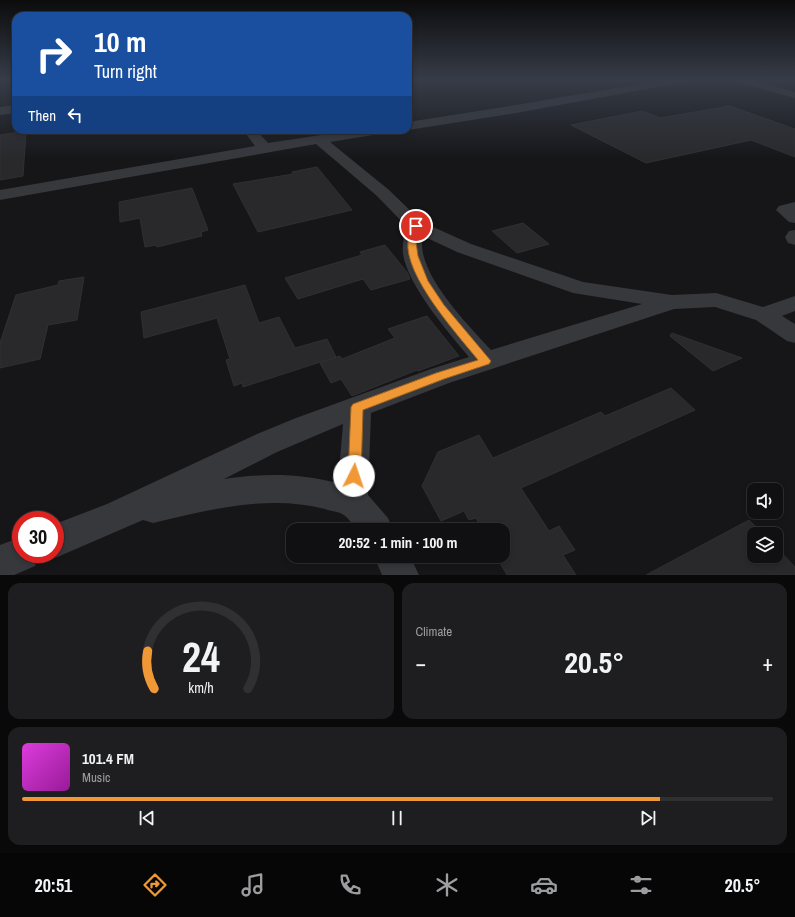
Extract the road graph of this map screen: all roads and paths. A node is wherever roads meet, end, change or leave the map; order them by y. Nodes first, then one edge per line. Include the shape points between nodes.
1 (534, 106) edge
2 (12, 110) edge
3 (0, 111) edge
4 (412, 125) edge
5 (253, 134) edge
6 (352, 134) edge
7 (318, 139) junction
8 (265, 148) junction
9 (0, 195) edge
10 (795, 207) edge
11 (795, 218) edge
12 (416, 226) junction
13 (795, 235) edge
14 (795, 239) edge
15 (672, 302) junction
16 (795, 303) edge
17 (764, 315) junction
18 (795, 335) edge
19 (486, 361) junction
20 (357, 407) junction
21 (352, 502) junction
22 (117, 516) junction
23 (370, 523) edge
24 (64, 537) edge
25 (12, 558) edge
26 (0, 563) edge
27 (395, 563) edge
28 (401, 575) edge

1 - 4 street
2 - 3 street
5 - 8 street
6 - 7 street
7 - 8 street
7 - 12 street via 383,193
8 - 9 street
10 - 11 street via 786,210
12 - 15 street via 464,248 580,288
12 - 19 street via 412,242 423,281 440,307
13 - 14 street
15 - 17 street via 716,300
15 - 19 street
16 - 17 street
17 - 18 street
19 - 20 street
20 - 21 street
20 - 22 street via 268,443
21 - 22 street via 322,492 282,487 203,496
21 - 23 street
22 - 24 street
25 - 26 street
27 - 28 street

